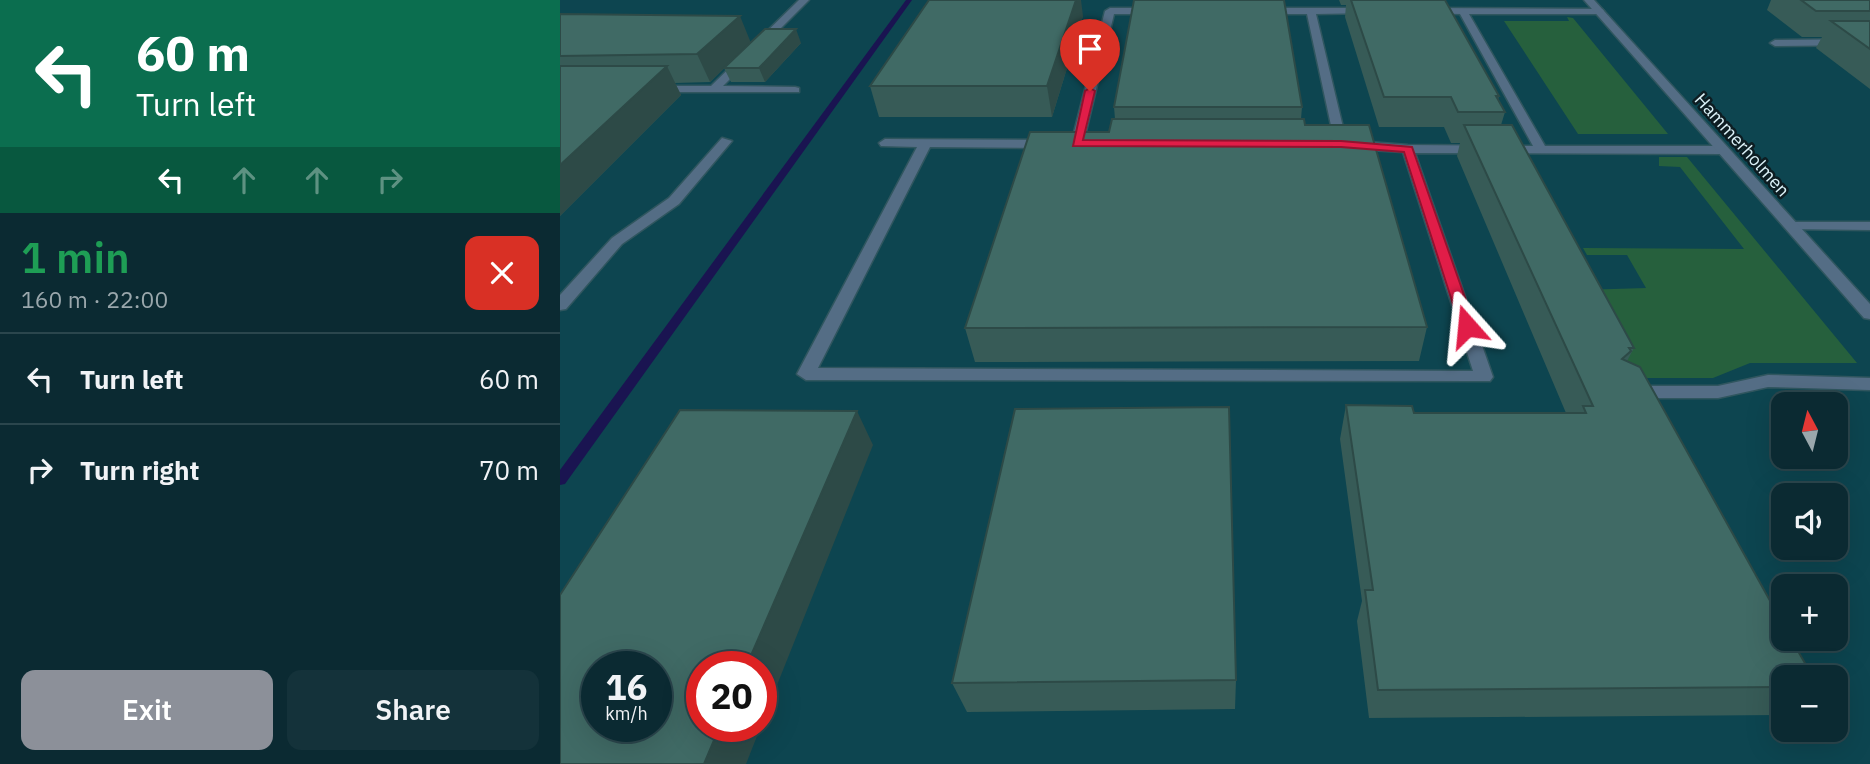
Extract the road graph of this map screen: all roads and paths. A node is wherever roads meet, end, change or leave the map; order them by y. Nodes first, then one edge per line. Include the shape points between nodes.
1 (804, 0) edge
2 (1589, 0) edge
3 (1163, 11) edge
4 (1257, 11) edge
5 (1311, 11) junction
6 (1380, 11) edge
7 (1422, 11) edge
8 (1463, 11) junction
9 (1599, 11) junction
10 (1870, 42) edge
11 (1775, 43) dead end
12 (644, 89) edge
13 (714, 89) junction
14 (795, 90) dead end
15 (726, 141) dead end
16 (885, 144) dead end
17 (925, 144) junction
18 (1077, 144) junction
19 (1091, 144) edge
20 (1327, 144) edge
21 (1341, 144) junction
22 (1408, 149) junction
23 (1541, 149) junction
24 (1723, 150) junction
25 (1791, 226) junction
26 (1870, 226) edge
27 (560, 305) edge
28 (1870, 314) edge
29 (1870, 384) edge
30 (1617, 392) edge

1 - 13 street
2 - 9 street, Hammerholmen
3 - 18 street via 1110,11
4 - 5 street
5 - 6 street
5 - 21 street
7 - 8 street
8 - 9 street
8 - 23 street
9 - 24 street, Hammerholmen
10 - 11 street
12 - 13 street
13 - 14 street
15 - 27 street via 674,201 617,241
16 - 17 street
17 - 18 street
17 - 22 street via 806,374 1484,377
18 - 19 street
20 - 21 street
21 - 22 street
22 - 23 street
23 - 24 street
24 - 25 street, Hammerholmen
25 - 26 street
25 - 28 street, Hammerholmen
29 - 30 street via 1768,381 1718,392

